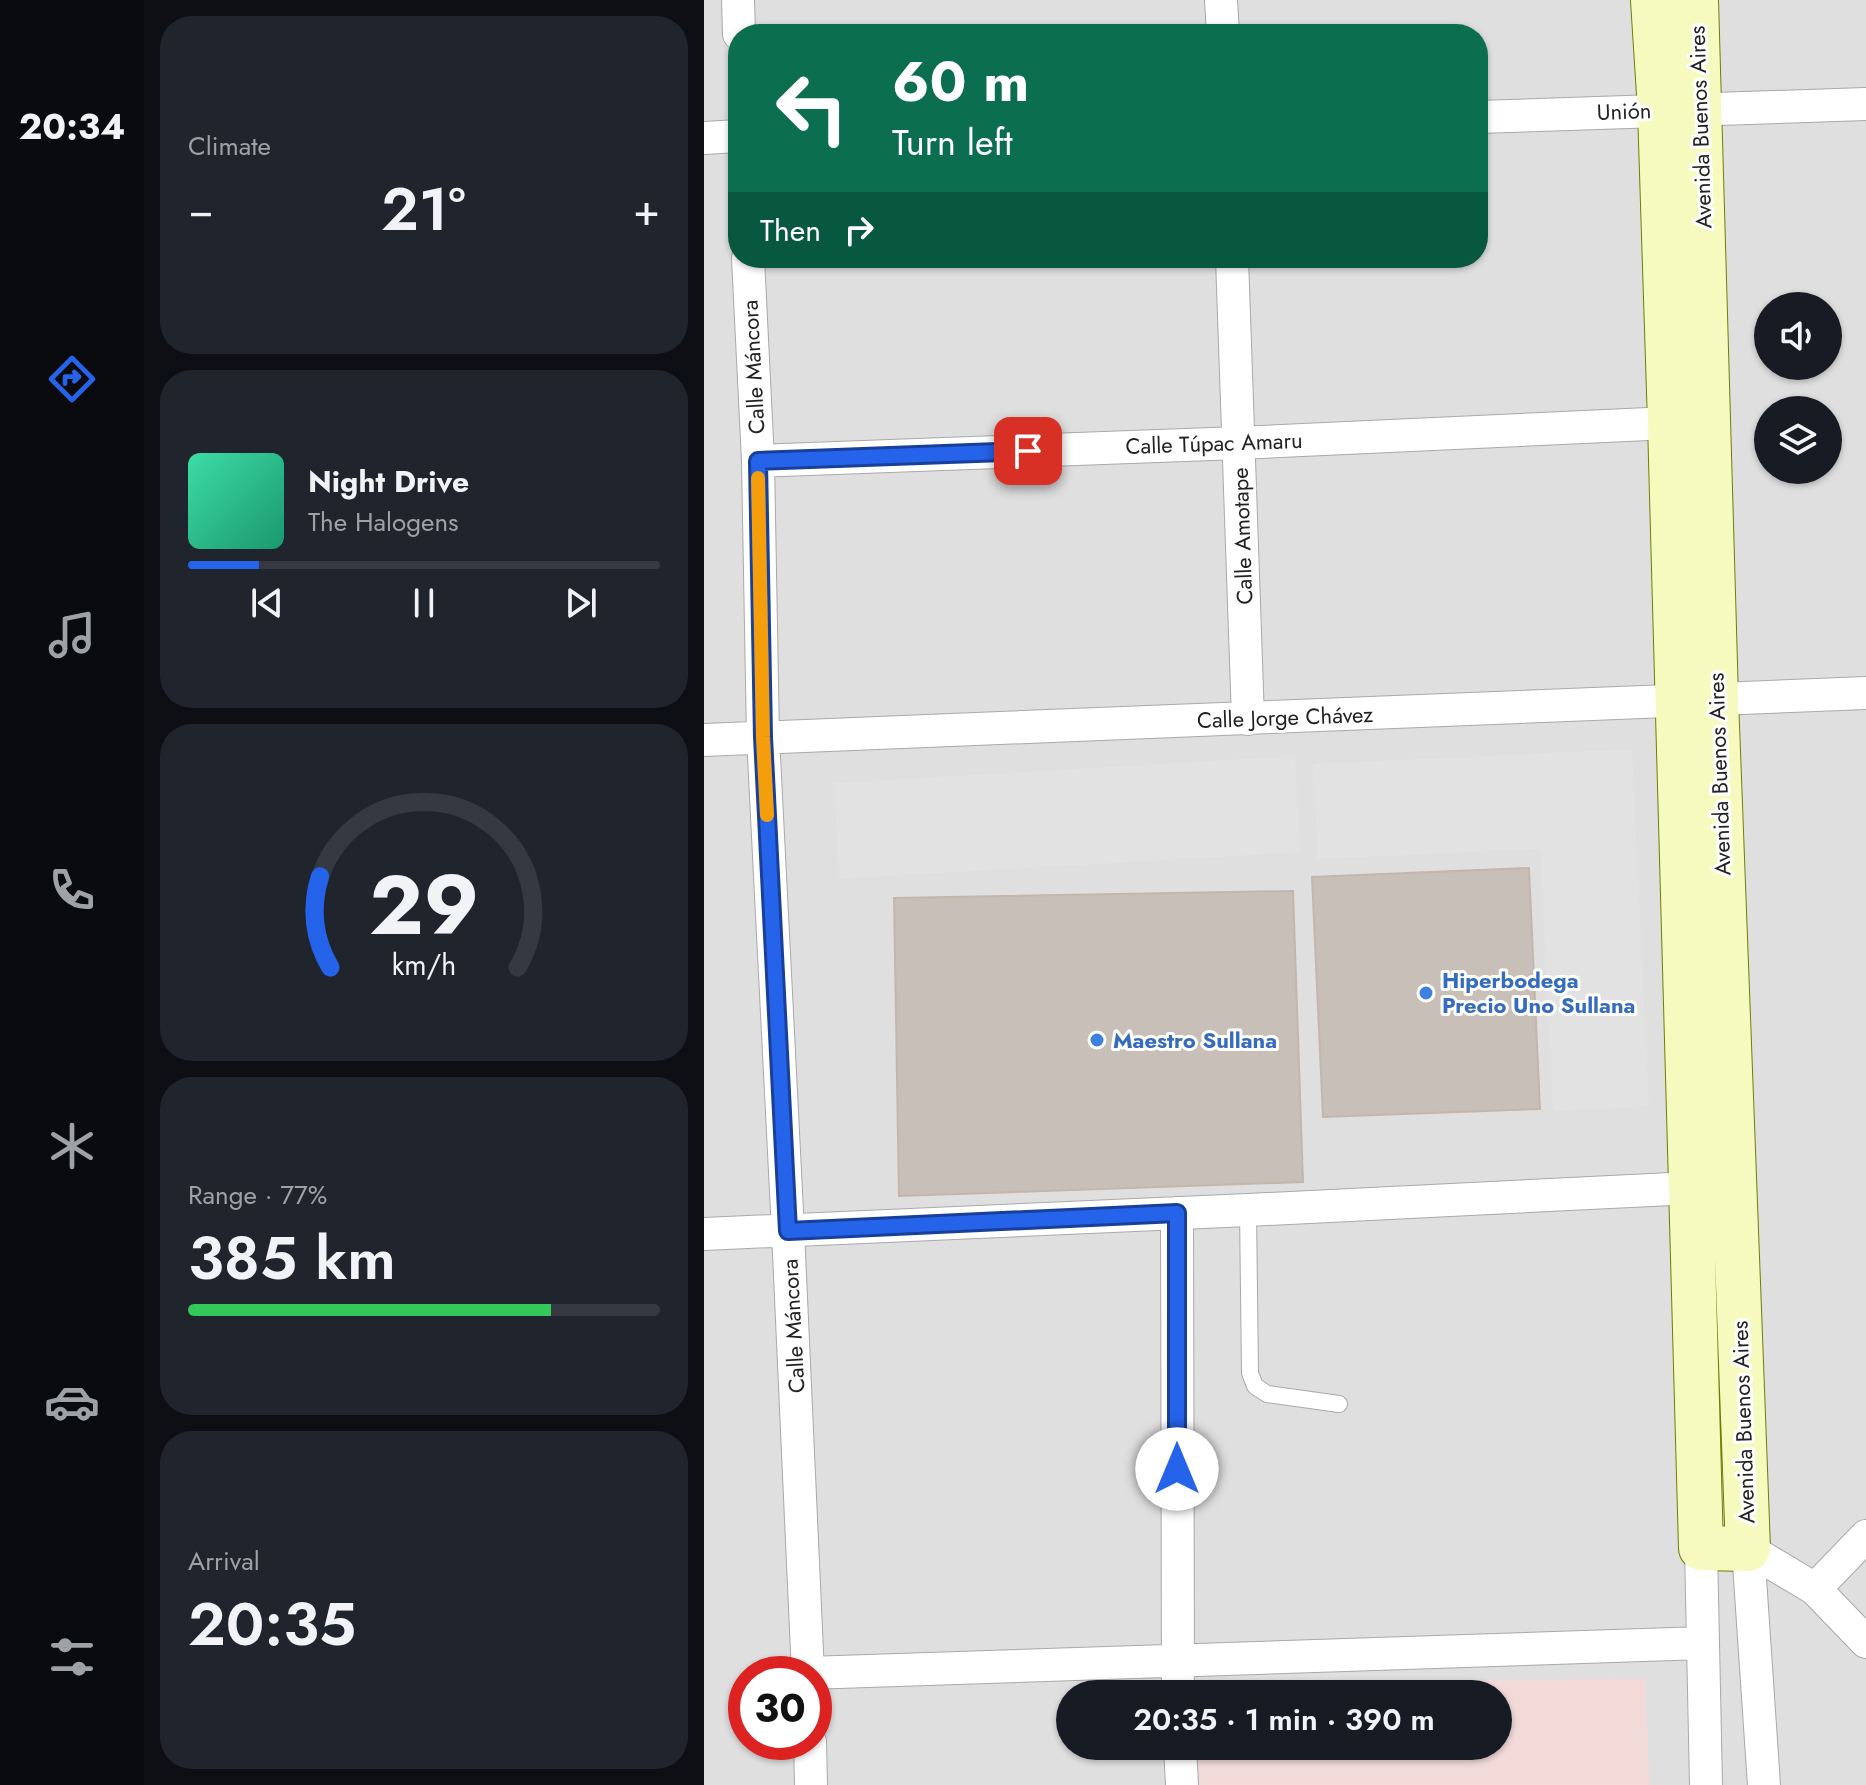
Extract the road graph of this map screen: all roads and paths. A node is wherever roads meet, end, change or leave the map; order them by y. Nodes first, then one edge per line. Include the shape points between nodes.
1 (738, 0) edge
2 (1221, 0) edge
3 (1653, 0) edge
4 (1696, 0) edge
5 (739, 24) edge
6 (1222, 24) edge
7 (1866, 104) edge
8 (1680, 110) junction
9 (1488, 117) edge
10 (728, 137) edge
11 (704, 138) edge
12 (748, 268) edge
13 (1232, 268) edge
14 (1670, 423) junction
15 (1239, 443) junction
16 (758, 461) junction
17 (1866, 693) edge
18 (1697, 700) junction
19 (1248, 719) junction
20 (763, 737) junction
21 (704, 740) edge
22 (1713, 1186) junction
23 (1248, 1210) junction
24 (1177, 1213) junction
25 (788, 1231) junction
26 (704, 1234) edge
27 (1339, 1404) dead end
28 (1866, 1536) edge
29 (1701, 1548) junction
30 (1748, 1549) junction
31 (1815, 1589) junction
32 (1866, 1642) edge
33 (1703, 1643) junction
34 (807, 1656) edge
35 (1176, 1661) junction
36 (832, 1672) edge
37 (1177, 1680) edge
38 (810, 1760) edge
39 (1181, 1760) edge
40 (811, 1785) edge
41 (1182, 1785) edge
42 (1706, 1785) edge
43 (1764, 1785) edge

1 - 5 street
2 - 6 street
3 - 8 street, Avenida Buenos Aires
4 - 8 street, Avenida Buenos Aires
7 - 8 street, Unión
8 - 9 street, Unión
8 - 14 street, Avenida Buenos Aires
8 - 18 street, Avenida Buenos Aires
10 - 11 street
12 - 16 street, Calle Máncora
13 - 15 street, Calle Amotape
14 - 15 street, Calle Túpac Amaru
14 - 18 street, Avenida Buenos Aires
15 - 16 street, Calle Túpac Amaru
15 - 19 street, Calle Amotape
16 - 20 street, Calle Máncora
17 - 18 street, Calle Jorge Chávez
18 - 19 street, Calle Jorge Chávez
18 - 22 street, Avenida Buenos Aires
19 - 20 street, Calle Jorge Chávez
20 - 21 street, Calle Jorge Chávez
20 - 25 street, Calle Máncora
22 - 23 street
22 - 29 street, Avenida Buenos Aires
22 - 30 street, Avenida Buenos Aires
23 - 24 street
23 - 27 lane via 1250,1373 1255,1386 1267,1394
24 - 25 street
24 - 35 street
25 - 26 street
25 - 34 street, Calle Máncora
28 - 31 street
29 - 30 street
29 - 33 street
30 - 31 street
30 - 43 street
31 - 32 street
33 - 35 street
33 - 42 street
35 - 36 street
35 - 37 street
38 - 40 street
39 - 41 street

